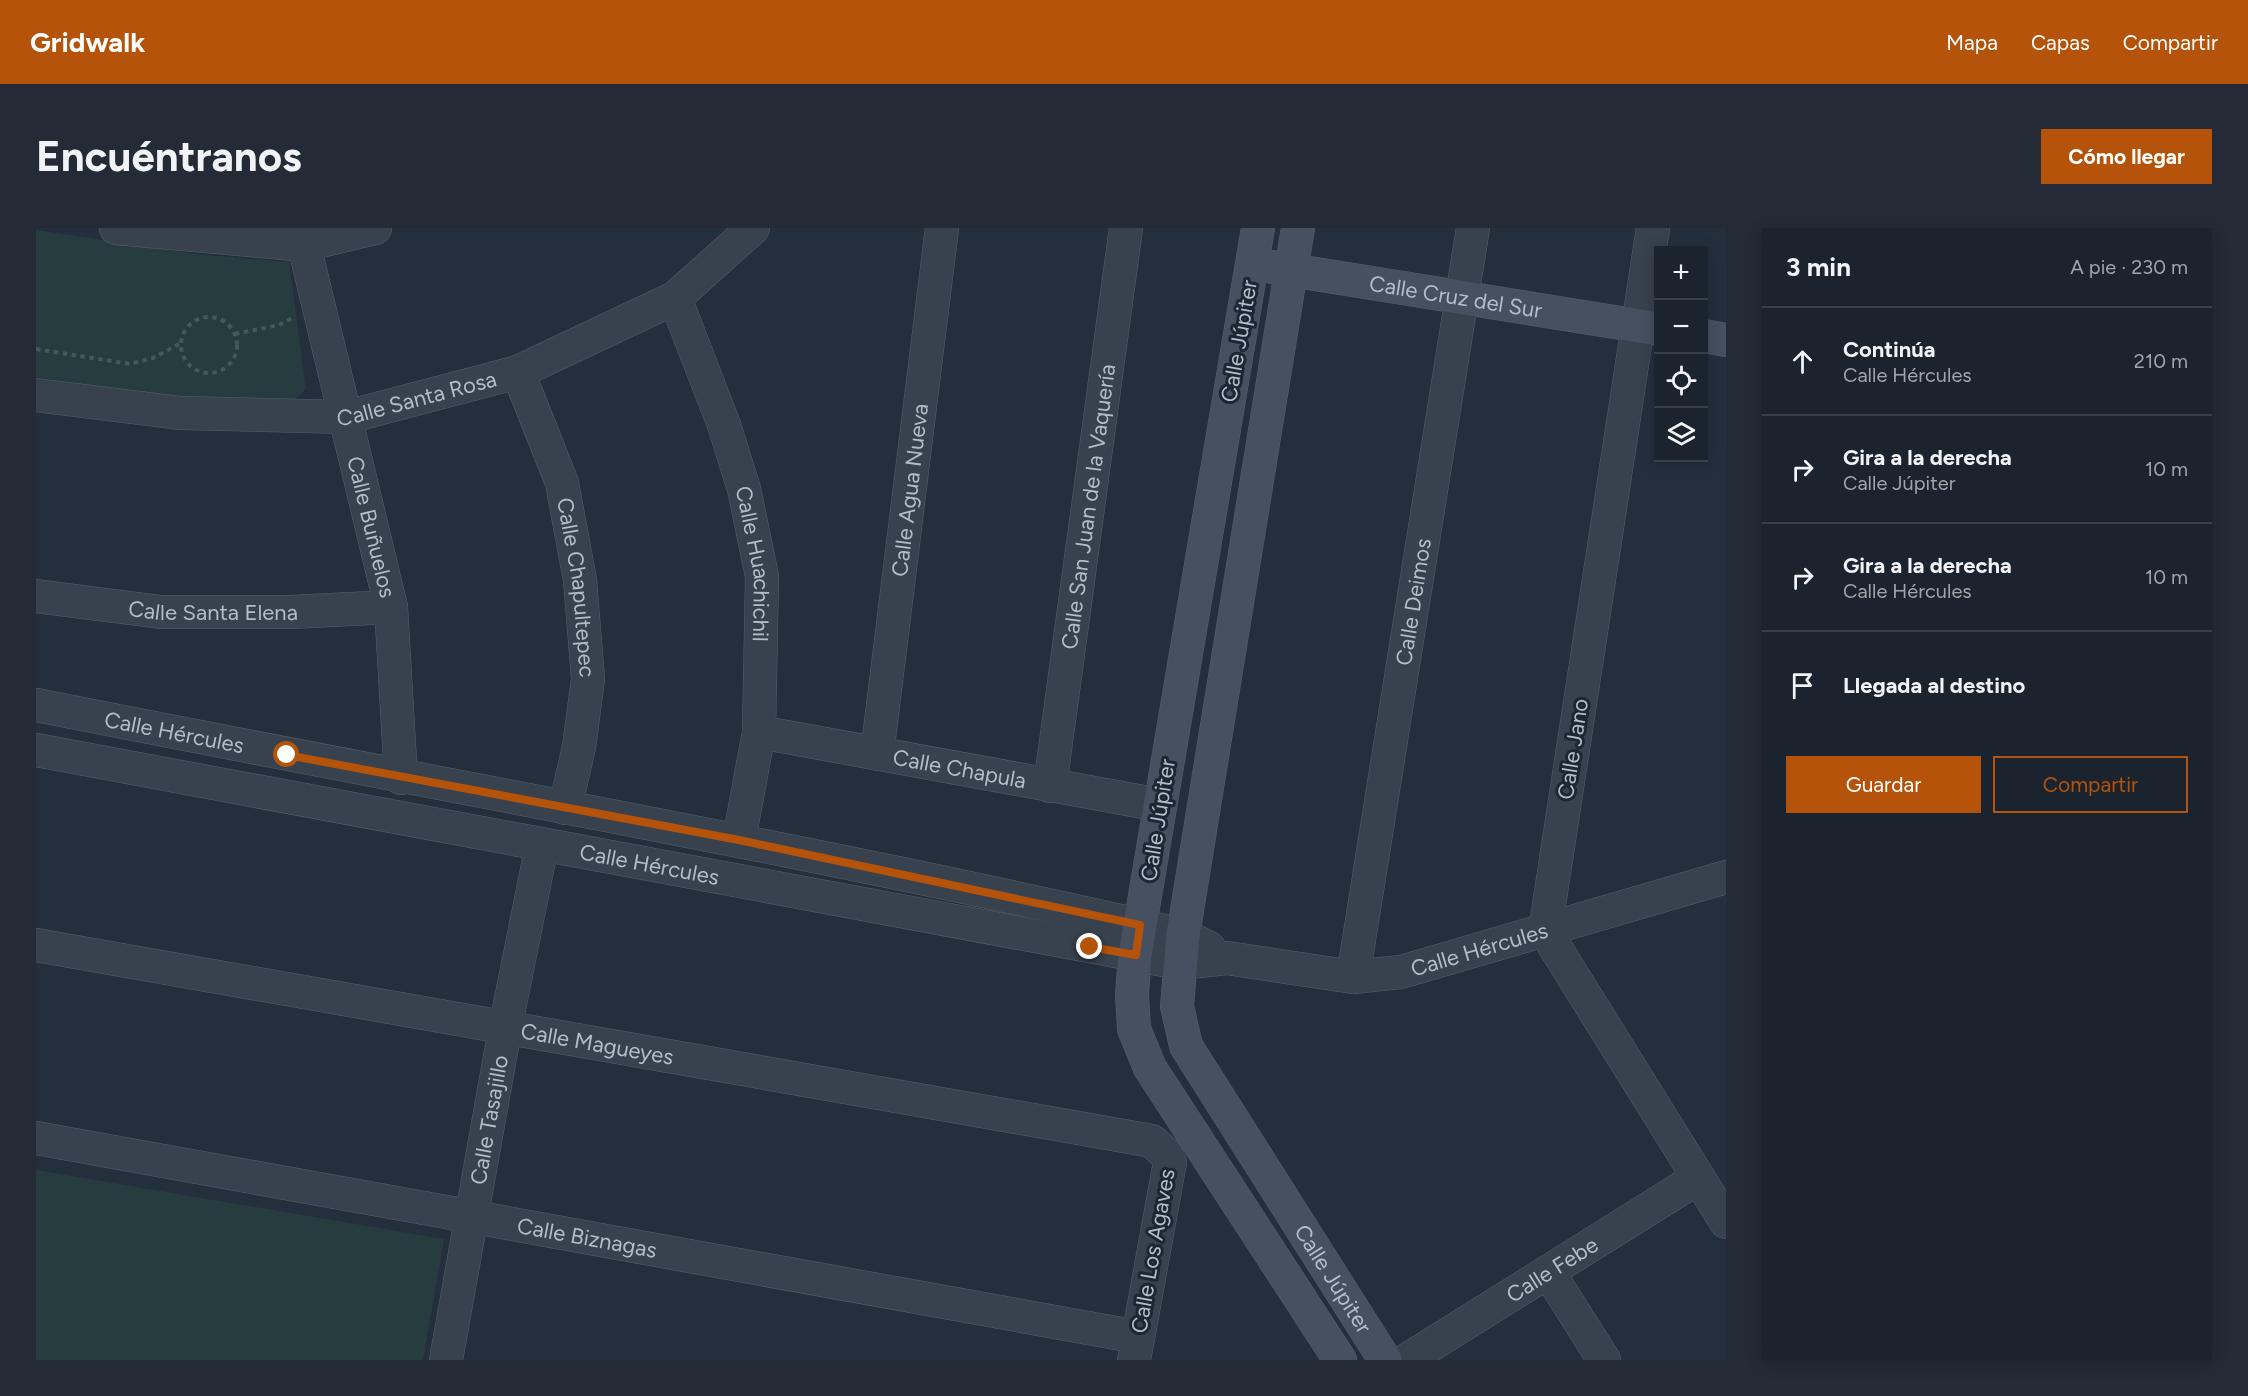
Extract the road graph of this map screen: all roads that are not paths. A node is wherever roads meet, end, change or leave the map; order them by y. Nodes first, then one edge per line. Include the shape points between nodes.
1 (116, 228) edge
2 (375, 228) edge
3 (753, 228) edge
4 (942, 228) edge
5 (1126, 228) edge
6 (1258, 228) edge
7 (1298, 228) edge
8 (1473, 228) edge
9 (1653, 228) edge
10 (304, 245) junction
11 (1252, 264) junction
12 (1292, 270) junction
13 (1462, 295) junction
14 (675, 298) junction
15 (1648, 327) edge
16 (1708, 337) edge
17 (1726, 340) edge
18 (518, 372) junction
19 (36, 395) edge
20 (347, 417) junction
21 (36, 596) edge
22 (391, 607) junction
23 (36, 705) edge
24 (759, 732) junction
25 (36, 750) edge
26 (877, 754) junction
27 (401, 778) junction
28 (1050, 786) junction
29 (1160, 805) junction
30 (565, 808) junction
31 (739, 840) junction
32 (542, 845) junction
33 (1726, 877) edge
34 (1545, 931) junction
35 (1138, 940) junction
36 (36, 945) edge
37 (1182, 949) junction
38 (1353, 977) junction
39 (505, 1029) junction
40 (1227, 1111) junction
41 (1192, 1132) junction
42 (36, 1138) edge
43 (1158, 1145) joint
44 (1698, 1178) junction
45 (471, 1218) junction
46 (1726, 1222) edge
47 (1549, 1273) junction
48 (1136, 1348) edge
49 (446, 1360) edge
50 (1340, 1360) edge
51 (1384, 1360) edge
52 (1407, 1360) edge
53 (1604, 1360) edge

1 - 10 street
2 - 10 street
3 - 14 street, Calle Santa Rosa
4 - 26 street, Calle Agua Nueva
5 - 28 street, Calle San Juan de la Vaquería
6 - 11 street, Calle Júpiter
7 - 12 street, Calle Júpiter
8 - 13 street, Calle Deimos
9 - 15 street, Calle Jano
10 - 20 street, Calle Buñuelos
11 - 12 street, Calle Cruz del Sur
11 - 29 street, Calle Júpiter
12 - 13 street, Calle Cruz del Sur
12 - 37 street, Calle Júpiter
13 - 15 street, Calle Cruz del Sur
13 - 38 street, Calle Deimos
14 - 18 street, Calle Santa Rosa
14 - 24 street, Calle Huachichil via 724,425 744,489 762,576
15 - 34 street, Calle Jano
16 - 17 street
18 - 20 street, Calle Santa Rosa
18 - 30 street, Calle Chapultepec via 562,483 580,580 588,679 579,747
19 - 20 street, Calle Santa Rosa via 180,413
20 - 22 street, Calle Buñuelos
21 - 22 street, Calle Santa Elena via 161,612
22 - 27 street, Calle Buñuelos
23 - 27 street, Calle Hércules
24 - 26 street, Calle Chapula
24 - 31 street, Calle Huachichil
25 - 32 street, Calle Hércules
26 - 28 street, Calle Chapula
27 - 30 street, Calle Hércules
28 - 29 street, Calle Chapula
29 - 35 street, Calle Júpiter
30 - 31 street, Calle Hércules
31 - 35 street, Calle Hércules
32 - 35 street, Calle Hércules
32 - 39 street, Calle Tasajillo
33 - 34 street, Calle Hércules
34 - 38 street, Calle Hércules via 1401,972
34 - 44 street
35 - 37 street, Calle Hércules
35 - 41 street, Calle Júpiter via 1132,994 1134,1029 1150,1068
36 - 39 street, Calle Magueyes
37 - 38 street, Calle Hércules
37 - 40 street, Calle Júpiter via 1177,1006 1186,1046
39 - 43 street, Calle Magueyes via 1143,1138
39 - 45 street, Calle Tasajillo
40 - 41 street
40 - 51 street, Calle Júpiter
41 - 50 street, Calle Júpiter
42 - 45 street, Calle Biznagas
43 - 48 street, Calle Los Agaves via 1170,1162
44 - 46 street
44 - 47 street, Calle Febe
45 - 48 street, Calle Biznagas
45 - 49 street, Calle Tasajillo
47 - 52 street, Calle Febe
47 - 53 street

